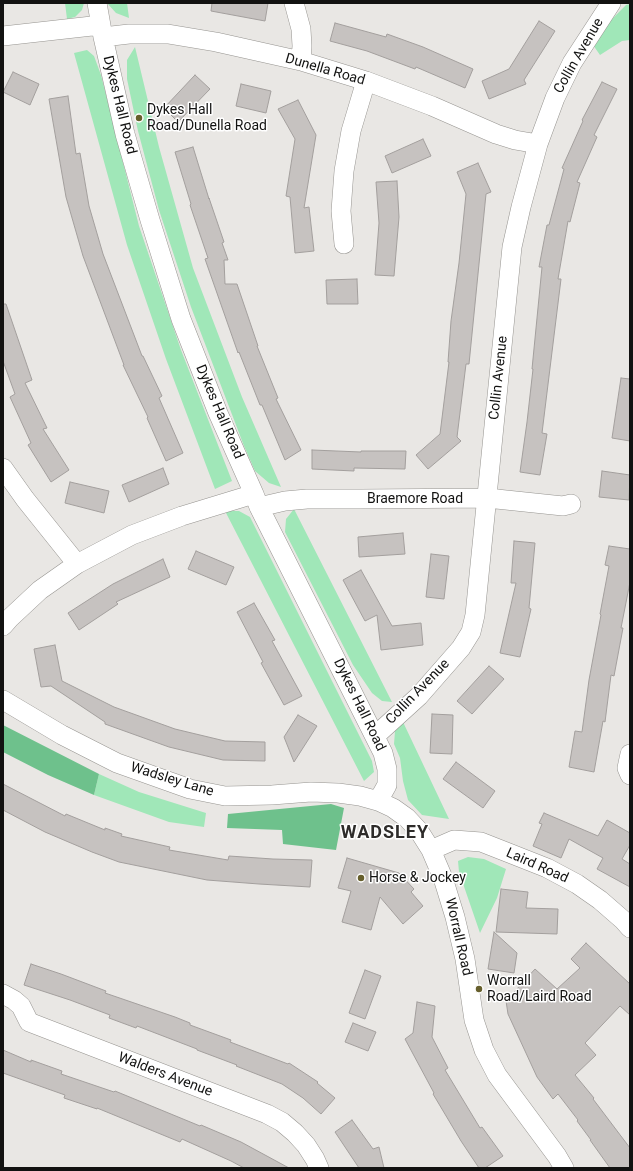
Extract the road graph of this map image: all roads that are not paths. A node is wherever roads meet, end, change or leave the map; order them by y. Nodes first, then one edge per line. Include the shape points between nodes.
1 (97, 3) edge
2 (294, 3) edge
3 (611, 3) edge
4 (102, 31) junction
5 (3, 36) edge
6 (301, 61) junction
7 (366, 81) junction
8 (538, 144) junction
9 (344, 244) dead end
10 (3, 468) edge
11 (487, 498) junction
12 (256, 501) junction
13 (571, 504) dead end
14 (77, 564) junction
15 (3, 626) edge
16 (3, 700) edge
17 (375, 736) junction
18 (630, 754) edge
19 (630, 775) edge
20 (378, 800) junction
21 (431, 850) junction
22 (630, 928) edge
23 (3, 994) edge
24 (319, 1168) edge
25 (564, 1168) edge

1 - 4 street, Dykes Hall Road
2 - 6 street via 301,29
3 - 8 street, Collin Avenue via 572,63 555,98
4 - 5 street, Dunella Road
4 - 6 street, Dunella Road via 168,34
4 - 12 street, Dykes Hall Road via 126,134 181,319
6 - 7 street, Dunella Road
7 - 8 street, Dunella Road via 496,134
7 - 9 street via 351,131 344,171 341,210
8 - 11 street, Collin Avenue via 512,247
10 - 14 street
11 - 12 street, Braemore Road
11 - 13 street, Braemore Road via 563,506
11 - 17 street, Collin Avenue via 471,632 461,648 419,696
12 - 14 street, Braemore Road via 182,516 132,535
12 - 17 street, Dykes Hall Road
14 - 15 street, Braemore Road via 40,590
16 - 20 street, Wadsley Lane via 117,763 190,789 225,796 311,792 353,795
17 - 20 street, Dykes Hall Road via 387,769 386,786
18 - 19 street
20 - 21 street, Wadsley Lane via 406,818 419,831
21 - 22 street, Laird Road via 454,840 481,842 547,868 577,884 600,900
21 - 25 street, Worrall Road via 455,917 465,959 474,1020 484,1050 497,1075
23 - 24 street, Walders Avenue via 21,1006 29,1022 282,1122 306,1145

